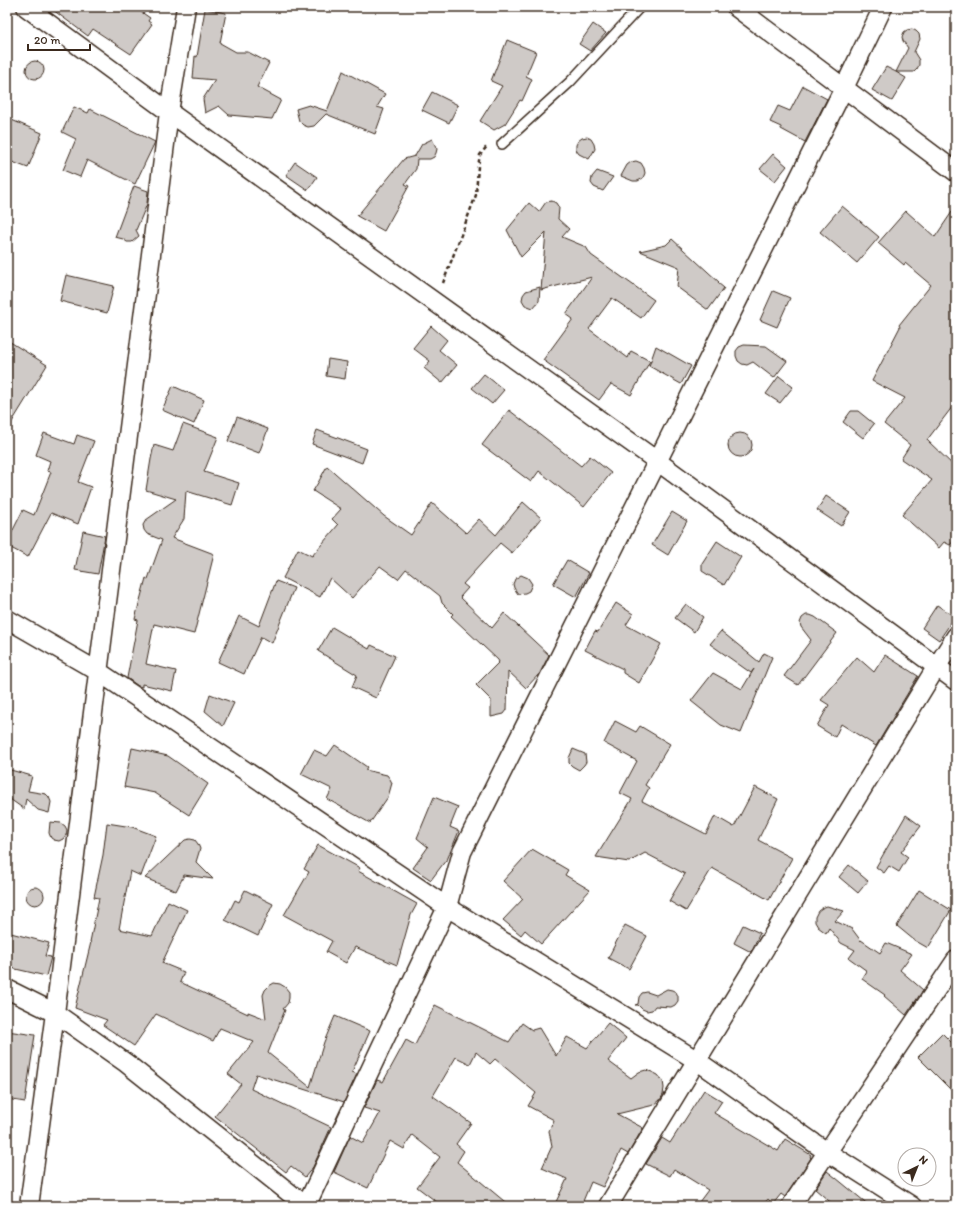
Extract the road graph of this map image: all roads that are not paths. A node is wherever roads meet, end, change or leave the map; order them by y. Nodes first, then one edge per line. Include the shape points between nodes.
1 (26, 7) edge
2 (186, 7) edge
3 (640, 7) edge
4 (736, 7) edge
5 (883, 7) edge
6 (844, 88) junction
7 (169, 112) junction
8 (502, 144) road end
9 (956, 172) edge
10 (657, 461) junction
11 (7, 619) edge
12 (956, 636) edge
13 (936, 666) junction
14 (99, 672) junction
15 (956, 681) edge
16 (447, 907) junction
17 (956, 960) edge
18 (7, 989) edge
19 (55, 1013) junction
20 (696, 1060) junction
21 (827, 1152) junction
22 (28, 1206) edge
23 (608, 1206) edge
24 (791, 1206) edge
25 (912, 1206) edge

1 - 7 street
2 - 7 street
3 - 8 lane via 570,82
4 - 6 street
5 - 6 street
6 - 9 street
6 - 10 street
7 - 10 street
7 - 14 street
10 - 13 street
10 - 16 street via 462,852
11 - 14 street
12 - 13 street
13 - 15 street
13 - 20 street
14 - 16 street
14 - 19 street
16 - 19 street via 306,1206 126,1063
16 - 20 street
17 - 21 street
18 - 19 street
19 - 22 street
20 - 21 street
20 - 23 street
21 - 24 street
21 - 25 street

